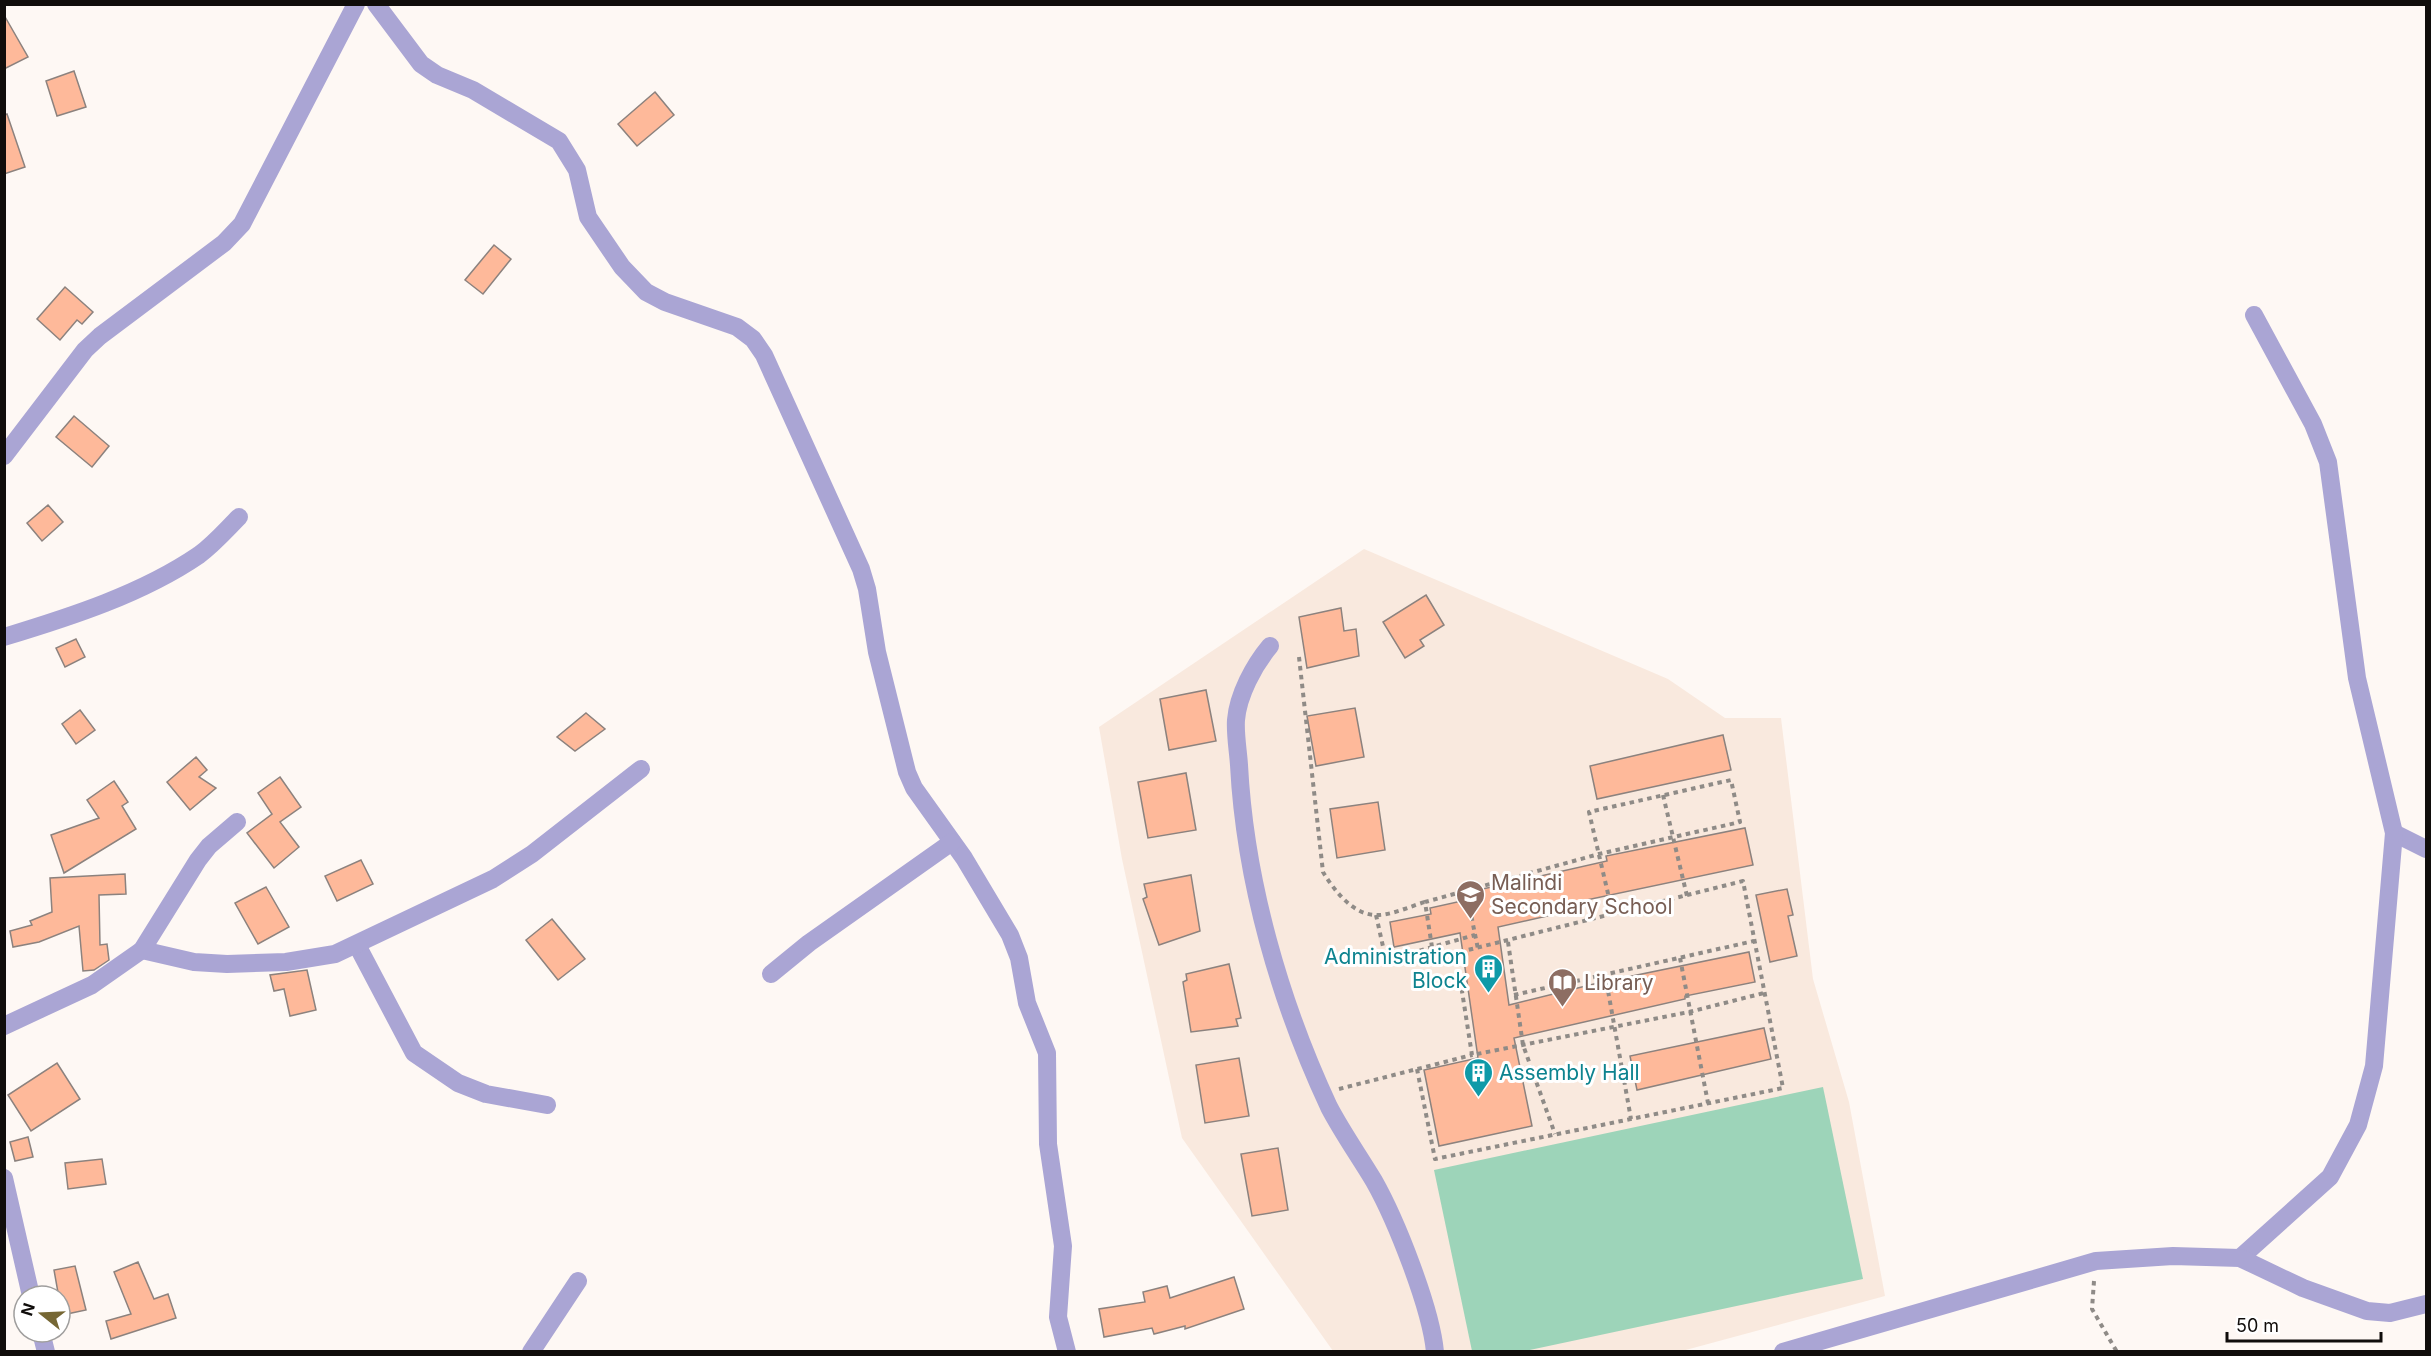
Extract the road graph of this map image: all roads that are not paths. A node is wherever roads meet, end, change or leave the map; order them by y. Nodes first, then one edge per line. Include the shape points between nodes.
1 (356, 4) edge
2 (376, 4) edge
3 (2254, 315) dead end
4 (4, 456) edge
5 (239, 517) dead end
6 (4, 637) edge
7 (1270, 646) dead end
8 (641, 769) dead end
9 (237, 822) dead end
10 (2394, 833) junction
11 (952, 842) junction
12 (2427, 849) edge
13 (357, 945) junction
14 (142, 950) junction
15 (771, 974) dead end
16 (4, 1026) edge
17 (547, 1105) dead end
18 (4, 1178) edge
19 (2240, 1258) junction
20 (578, 1281) dead end
21 (28, 1284) edge
22 (2427, 1304) edge
23 (531, 1352) edge
24 (1067, 1352) edge
25 (1435, 1352) edge
26 (1782, 1352) edge

1 - 4 street via 242,224 224,243 85,350
2 - 11 street via 421,64 559,141 577,170 588,217 622,267 646,292 737,327 753,339 764,355 861,569 907,772
3 - 10 street via 2313,424 2328,462 2357,678
5 - 6 street via 201,553 149,583
7 - 25 street via 1257,662 1236,718 1241,797 1267,932 1286,996 1324,1093 1395,1225 1424,1305
8 - 13 street via 514,866
9 - 14 street via 209,846
10 - 12 street
10 - 19 street via 2374,1066 2358,1125 2330,1177
11 - 15 street
11 - 24 street via 1010,935 1019,958 1027,1004 1047,1053 1047,1136 1063,1246 1058,1317
13 - 14 street via 311,959 227,964 194,962
13 - 17 street via 414,1053 458,1083 486,1094
14 - 16 street via 92,985
18 - 21 street
19 - 22 street via 2303,1288 2367,1311 2390,1312
19 - 26 street via 2173,1256 2096,1261
20 - 23 street

